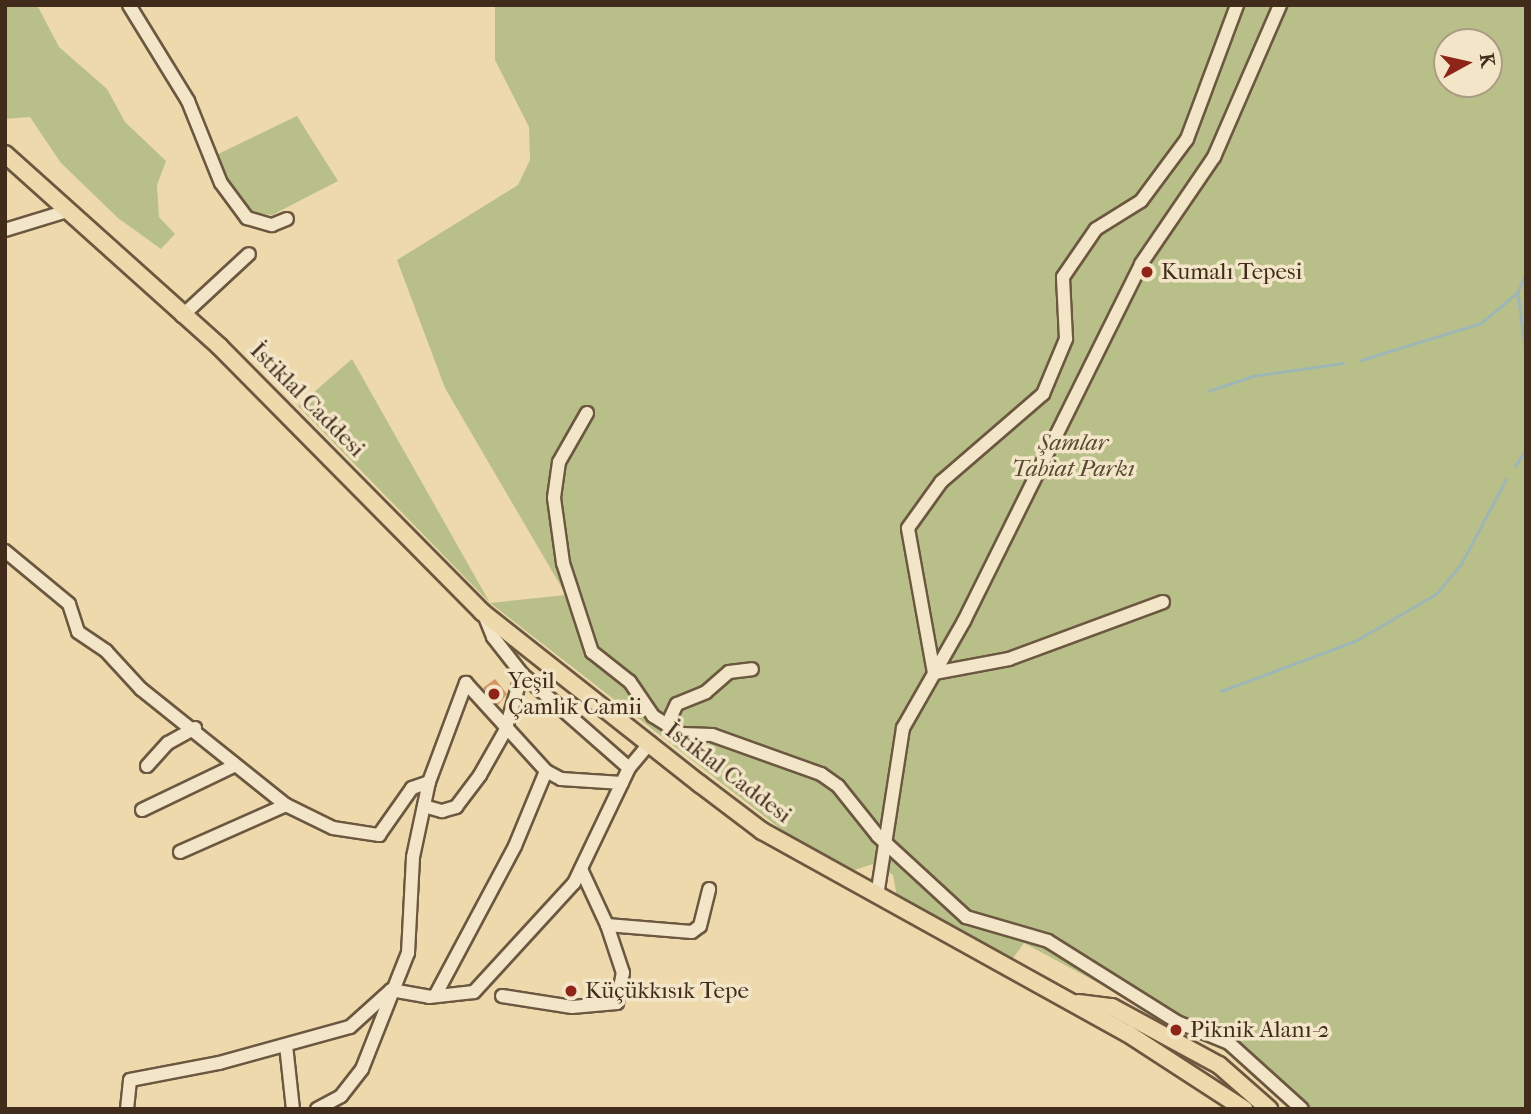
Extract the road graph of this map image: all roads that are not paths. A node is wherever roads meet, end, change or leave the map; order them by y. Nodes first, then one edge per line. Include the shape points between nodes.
1 (129, 5) edge
2 (1237, 5) edge
3 (1280, 5) edge
4 (5, 154) edge
5 (67, 211) junction
6 (287, 219) dead end
7 (5, 230) edge
8 (249, 254) dead end
9 (182, 316) junction
10 (587, 413) dead end
11 (5, 551) edge
12 (1163, 602) dead end
13 (482, 612) junction
14 (752, 669) dead end
15 (934, 673) junction
16 (522, 674) junction
17 (667, 725) junction
18 (195, 728) junction
19 (505, 731) junction
20 (650, 743) junction
21 (147, 766) dead end
22 (234, 766) junction
23 (629, 768) junction
24 (546, 771) junction
25 (429, 782) junction
26 (622, 783) junction
27 (286, 805) junction
28 (424, 806) junction
29 (142, 810) dead end
30 (887, 844) junction
31 (180, 852) dead end
32 (581, 869) junction
33 (709, 889) dead end
34 (877, 896) junction
35 (607, 925) junction
36 (390, 990) junction
37 (435, 996) junction
38 (502, 996) dead end
39 (1068, 1002) junction
40 (286, 1045) junction
41 (341, 1096) junction
42 (127, 1109) edge
43 (293, 1109) edge
44 (317, 1109) edge
45 (337, 1109) edge
46 (1244, 1109) edge
47 (1269, 1109) edge
48 (1302, 1109) edge

1 - 6 street via 188,101 221,183 247,218 272,225
2 - 15 street via 1187,139 1141,201 1096,229 1063,277 1066,339 1043,394 941,482 908,528
3 - 15 street via 1214,157 1141,264
4 - 5 main road, İstiklal Caddesi
5 - 7 street
5 - 9 main road, İstiklal Caddesi
8 - 9 street
9 - 13 main road, İstiklal Caddesi via 324,447
10 - 17 street via 559,462 554,498 571,597 592,652 630,682
11 - 18 street via 69,604 78,632 106,650 141,690
12 - 15 street via 1009,659
13 - 16 street
13 - 20 main road, İstiklal Caddesi
14 - 17 street via 729,672 706,692 677,704
15 - 30 street via 897,750
16 - 19 street
16 - 23 street
17 - 30 street via 821,774
18 - 21 street via 168,743
18 - 22 street
19 - 24 street
19 - 25 street via 466,684
19 - 28 street via 456,807 442,811
20 - 23 street
20 - 34 main road, İstiklal Caddesi via 762,831
22 - 27 street
22 - 29 street
23 - 26 street
24 - 26 street via 561,779
24 - 37 street via 515,846
25 - 27 street via 412,788 379,835 333,828
25 - 28 street
26 - 32 street
27 - 31 street
28 - 36 street via 413,857 408,953
30 - 34 street
30 - 48 street via 966,917 1048,941 1178,1022 1229,1043
32 - 35 street
32 - 37 street via 514,954 474,992
33 - 35 street via 700,926 692,932
34 - 39 main road, İstiklal Caddesi
35 - 38 street via 623,973 617,1003 572,1007
36 - 37 street
36 - 40 street via 350,1027
36 - 41 street via 362,1069
39 - 46 main road, İstiklal Caddesi
39 - 47 main road via 1112,1007 1219,1065
40 - 42 street via 130,1080
40 - 43 street
41 - 44 street
41 - 45 street

